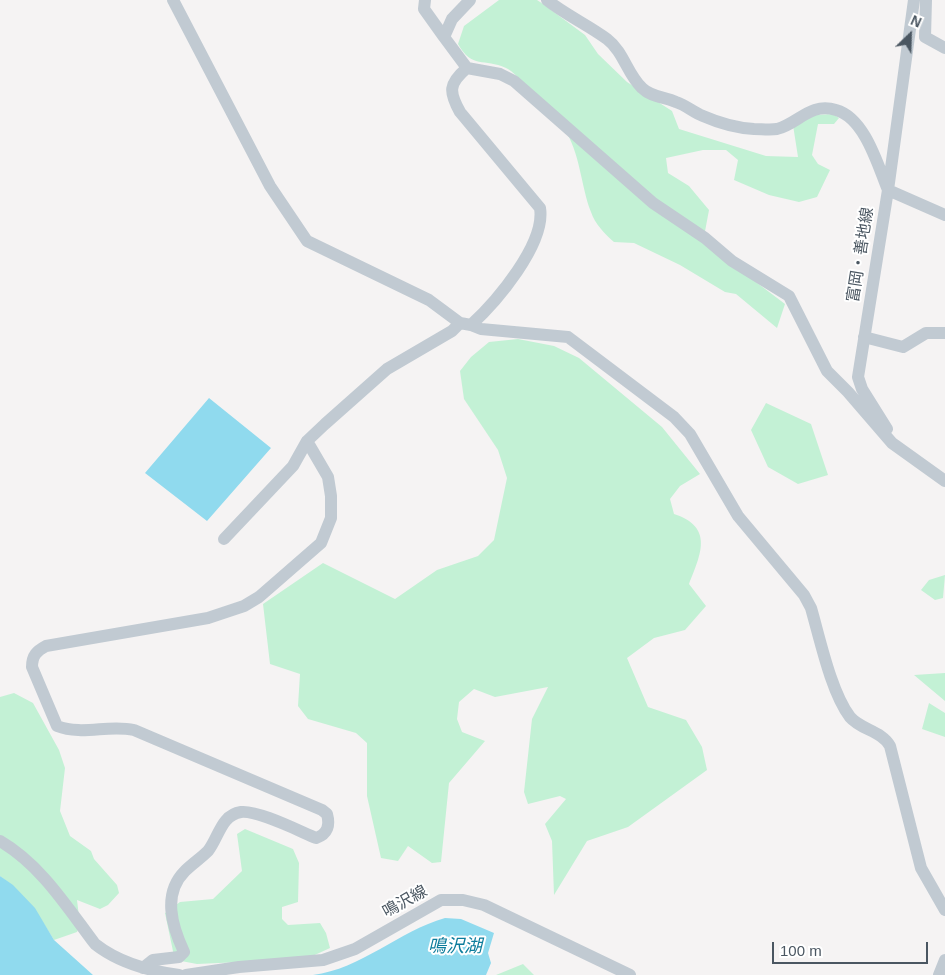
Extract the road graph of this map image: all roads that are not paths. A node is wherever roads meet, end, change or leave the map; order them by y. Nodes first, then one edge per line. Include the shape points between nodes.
1 (173, 0) edge
2 (425, 0) edge
3 (470, 0) edge
4 (547, 0) edge
5 (914, 0) edge
6 (926, 0) edge
7 (444, 37) junction
8 (945, 48) edge
9 (467, 68) junction
10 (888, 190) junction
11 (945, 215) edge
12 (465, 324) junction
13 (945, 333) edge
14 (864, 337) junction
15 (306, 440) junction
16 (892, 443) junction
17 (945, 481) edge
18 (224, 539) dead end
19 (0, 841) edge
20 (945, 910) edge
21 (945, 960) edge
22 (143, 968) junction
23 (179, 975) edge
24 (186, 975) edge
25 (630, 975) edge
26 (939, 975) edge

1 - 12 street via 270,186 307,241 429,300
2 - 7 street via 424,9
3 - 7 street via 452,19
4 - 10 street via 607,39 618,50 641,88 702,116 742,128 763,130 778,128 805,112 836,110 860,127
5 - 10 street, 富岡・善地線
6 - 8 street via 925,37
7 - 9 street
9 - 12 street via 451,87 452,97 460,112 540,208 541,215 537,234 523,260 489,308
9 - 16 street via 500,74 514,81 653,203 789,296 827,371
10 - 11 street
10 - 14 street, 富岡・善地線
12 - 15 street via 387,369
12 - 20 street via 482,329 568,337 674,417 690,434 738,516 804,595 844,708 854,722 882,737 890,746 921,868
13 - 14 street via 926,333 903,347
14 - 16 street, 富岡・善地線 via 858,377
15 - 18 street via 293,466
15 - 22 street via 328,477 332,496 331,518 321,543 259,597 244,606 208,618 46,646 36,651 32,659 57,726 78,732 134,730 327,814 328,830 316,838 257,813 241,812 228,817 208,850 174,885 170,903 176,935 184,952 179,958 153,960
16 - 17 street
19 - 22 street via 17,851 38,872 95,944 103,951
21 - 26 street
22 - 23 street
24 - 25 street, 鳴沢線 via 323,960 355,949 441,900 463,900 484,905

